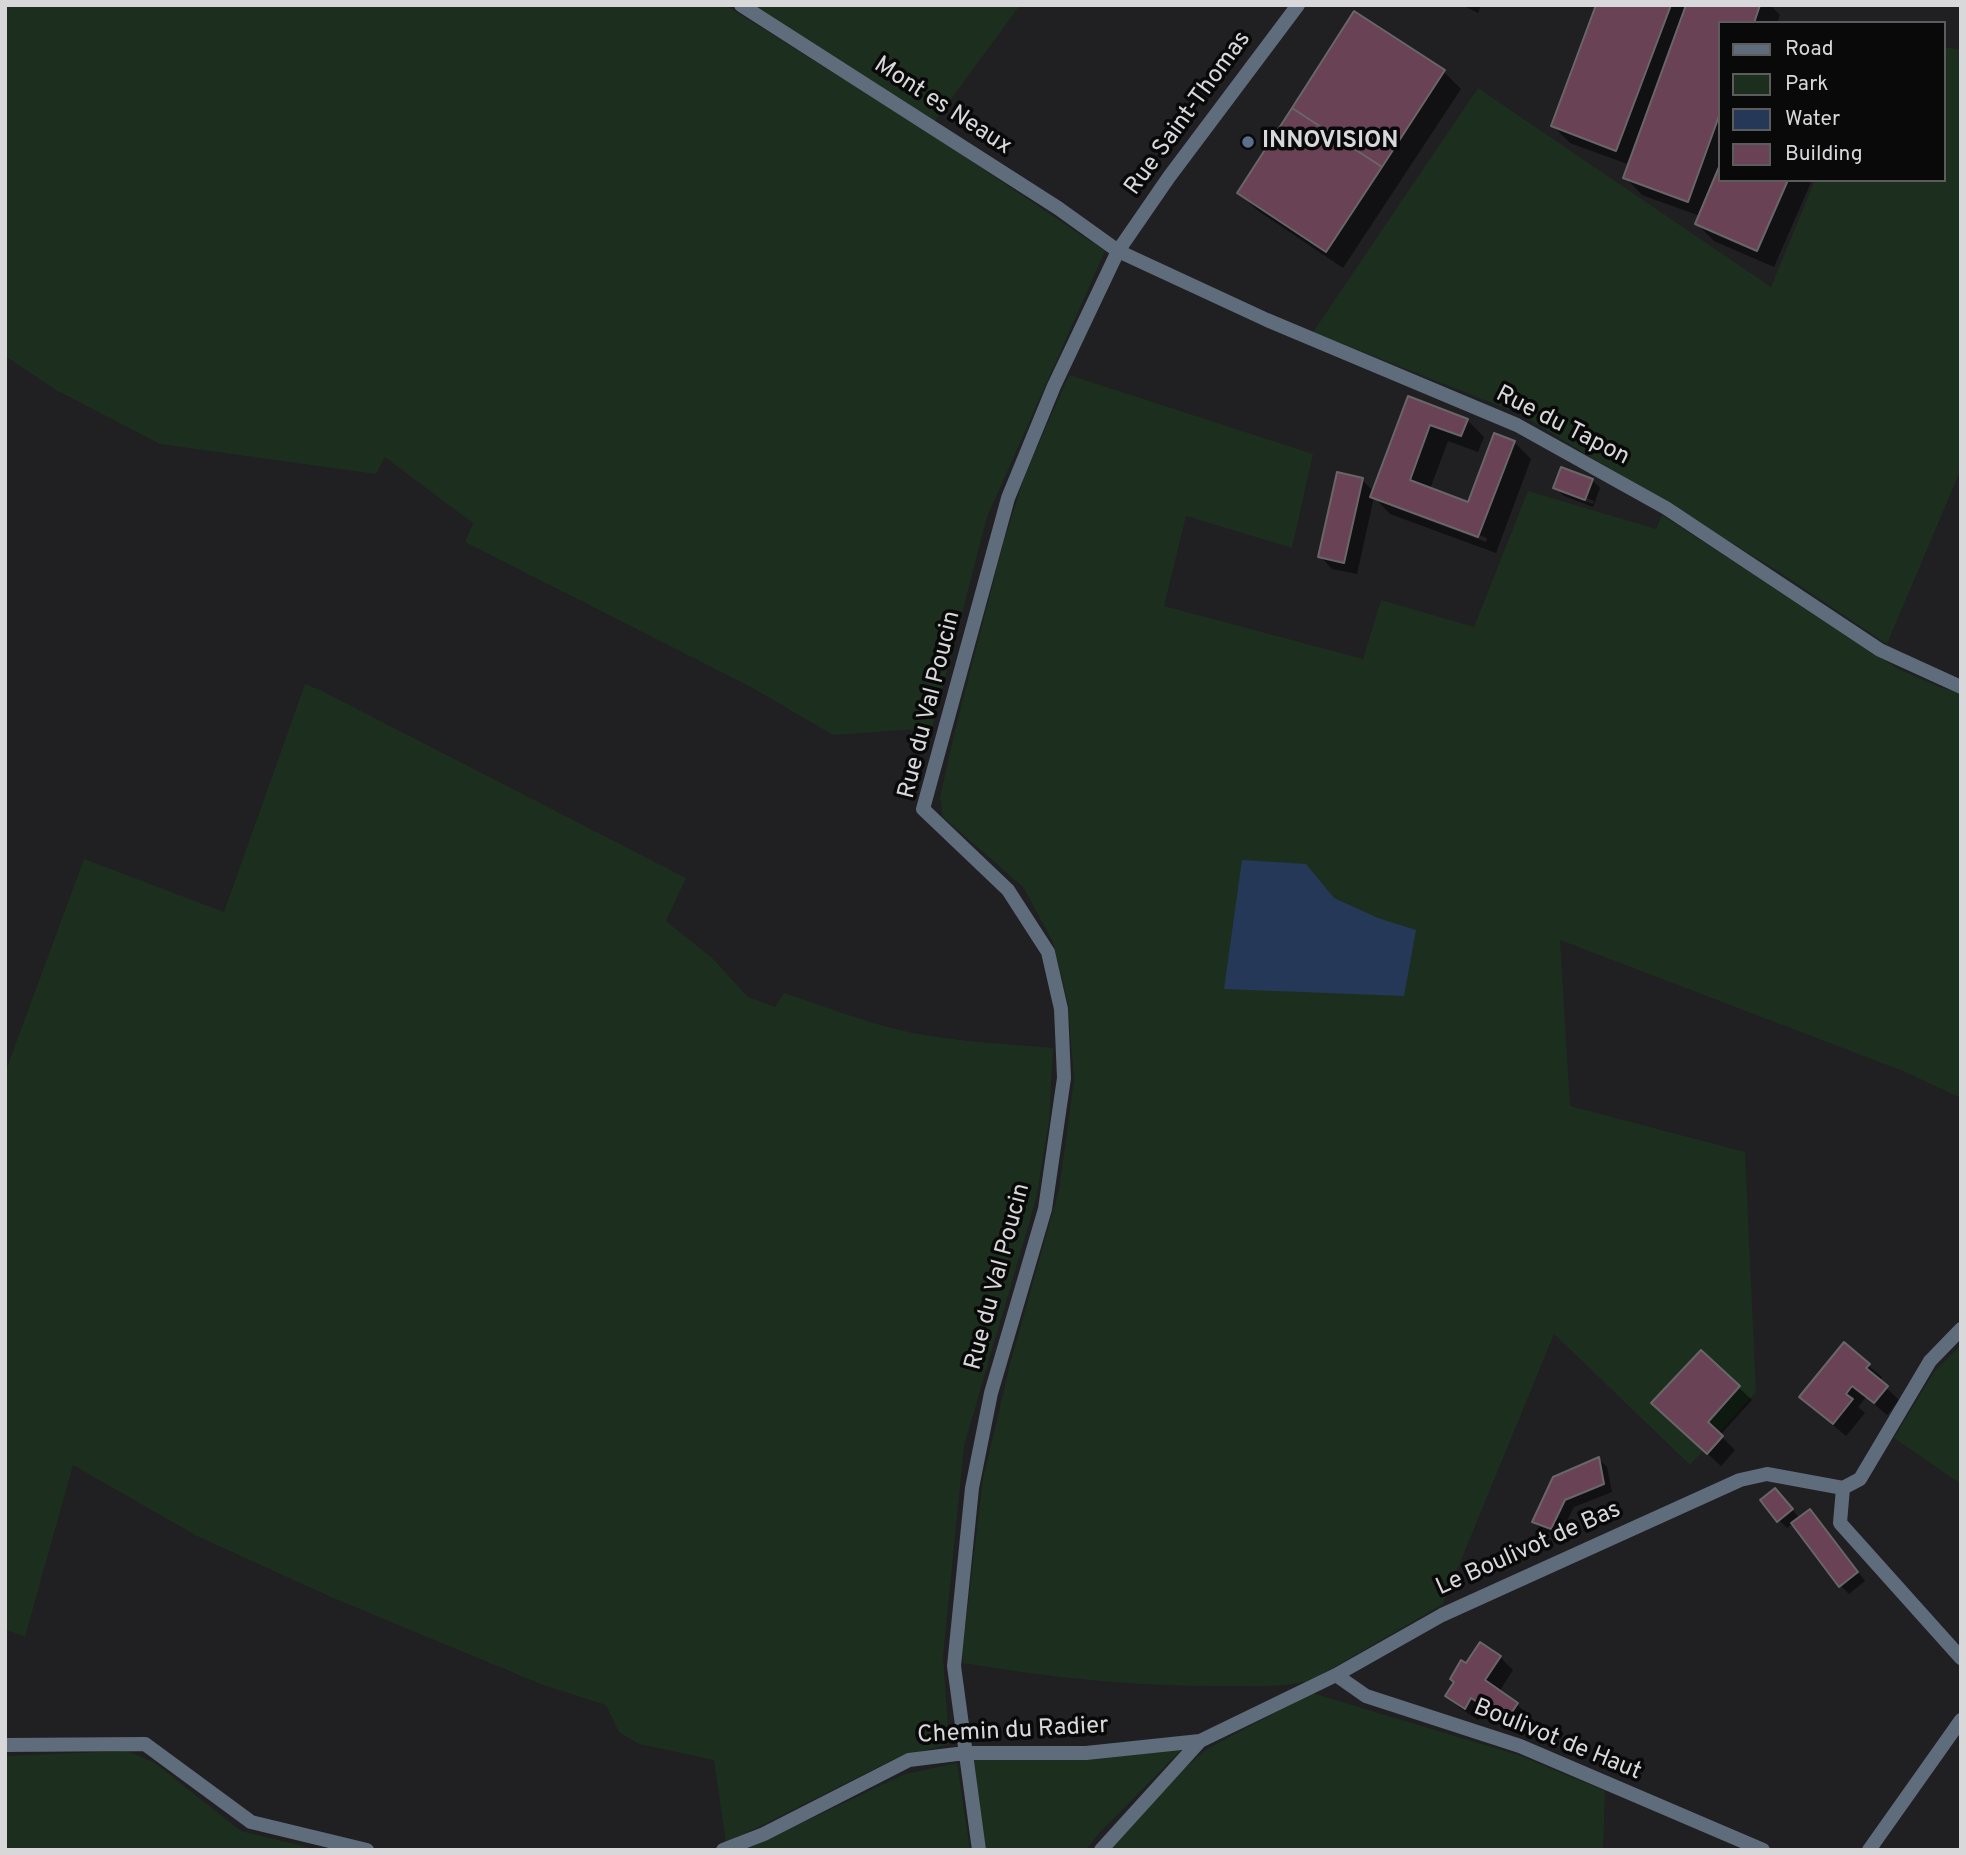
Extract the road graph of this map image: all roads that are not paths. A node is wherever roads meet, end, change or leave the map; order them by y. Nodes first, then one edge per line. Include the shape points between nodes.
1 (741, 5) edge
2 (1298, 5) edge
3 (1118, 251) junction
4 (1961, 687) edge
5 (1961, 1329) edge
6 (1843, 1488) junction
7 (1961, 1658) edge
8 (1336, 1675) junction
9 (1961, 1720) edge
10 (1200, 1741) junction
11 (5, 1745) edge
12 (965, 1753) junction
13 (367, 1850) edge
14 (723, 1850) edge
15 (979, 1850) edge
16 (1101, 1850) edge
17 (1763, 1850) edge
18 (1869, 1850) edge

1 - 3 street, Mont es Neaux
2 - 3 street, Rue Saint-Thomas
3 - 4 street, Rue du Tapon via 1267,320 1517,425 1666,508 1880,650
3 - 12 street, Rue du Val Poucin via 1054,386 1008,498 923,809 1007,890 1048,952 1061,1023 1063,1078 1045,1209 991,1393 972,1488 954,1666
5 - 6 street via 1930,1361 1860,1479
6 - 7 street via 1840,1523
6 - 8 street, Le Boulivot de Bas via 1767,1474 1740,1480 1442,1615
8 - 10 street, Le Boulivot de Bas
8 - 17 street, Boulivot de Haut via 1366,1696 1520,1746
9 - 18 street
10 - 12 street, Chemin du Radier via 1086,1752
10 - 16 street, Le Boulivot de Bas
11 - 13 street via 145,1744 251,1822
12 - 14 street, Chemin du Radier via 909,1760
12 - 15 street, Rue du Val Poucin

